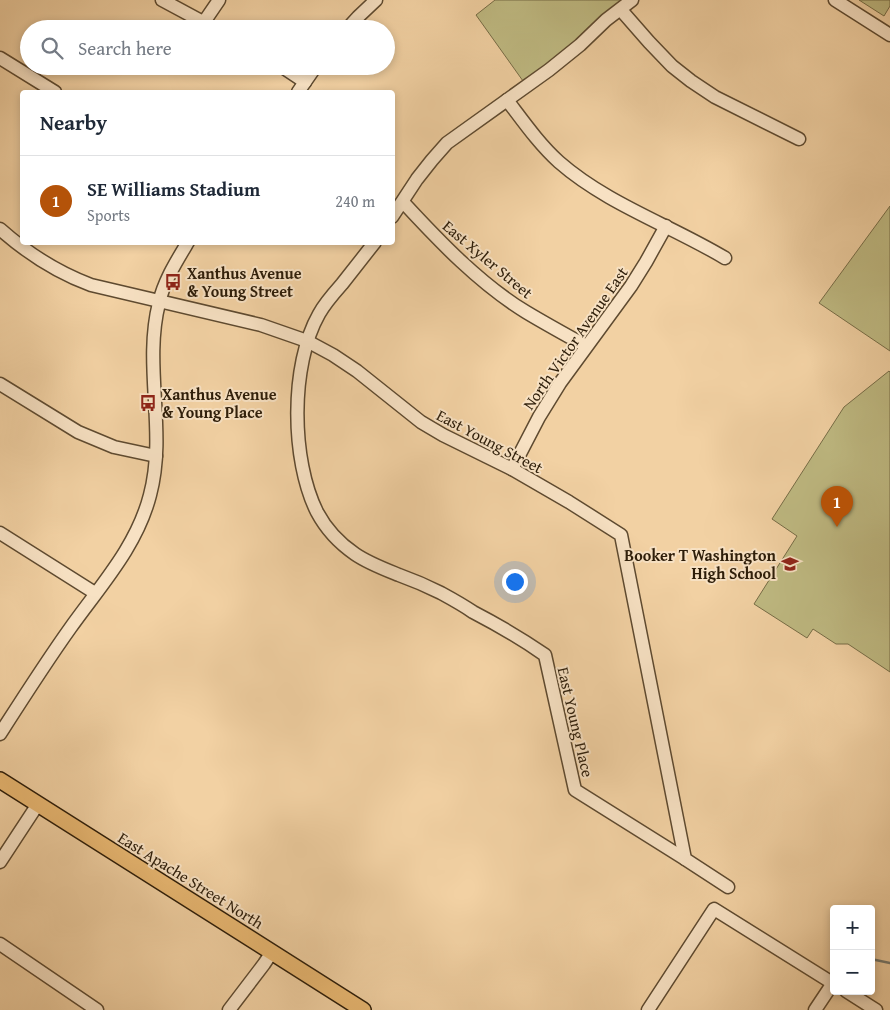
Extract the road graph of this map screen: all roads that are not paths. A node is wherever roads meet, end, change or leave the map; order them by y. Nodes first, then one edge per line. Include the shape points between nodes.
1 (162, 0) edge
2 (219, 0) edge
3 (376, 0) edge
4 (632, 0) edge
5 (835, 0) edge
6 (621, 10) junction
7 (200, 20) edge
8 (205, 20) edge
9 (355, 20) edge
10 (890, 35) edge
11 (0, 58) edge
12 (20, 72) edge
13 (25, 75) edge
14 (290, 75) edge
15 (310, 75) edge
16 (302, 87) edge
17 (51, 90) edge
18 (507, 100) junction
19 (799, 140) dead end
20 (402, 202) junction
21 (395, 212) edge
22 (666, 226) junction
23 (0, 229) edge
24 (186, 245) edge
25 (373, 245) edge
26 (725, 258) dead end
27 (159, 302) junction
28 (307, 342) junction
29 (586, 346) junction
30 (0, 384) edge
31 (156, 456) junction
32 (512, 469) junction
33 (0, 533) edge
34 (95, 593) junction
35 (0, 734) edge
36 (0, 780) edge
37 (38, 804) junction
38 (686, 859) junction
39 (0, 862) edge
40 (728, 887) dead end
41 (0, 944) edge
42 (272, 952) junction
43 (830, 981) edge
44 (830, 987) edge
45 (852, 995) edge
46 (98, 1010) edge
47 (229, 1010) edge
48 (363, 1010) edge
49 (648, 1010) edge
50 (814, 1010) edge
51 (876, 1010) edge

1 - 7 street
2 - 8 street
3 - 9 street
4 - 6 street
5 - 10 street
6 - 18 street
6 - 19 street via 672,66 691,81 715,97
11 - 12 street
13 - 17 street
14 - 16 street
15 - 16 street
18 - 20 street via 447,143
18 - 22 street via 540,142 577,177 602,194
20 - 21 street
20 - 29 street, East Xyler Street via 490,285 525,312
22 - 26 street
22 - 29 street, North Victor Avenue East via 631,286
23 - 27 street, East Young Street via 33,256 74,279
24 - 27 street via 170,273
25 - 28 street, East Young Place via 319,313
27 - 28 street, East Young Street via 261,325
27 - 31 street via 153,348
28 - 32 street, East Young Street via 357,371 421,422
28 - 38 street, East Young Place via 301,372 299,448 309,492 327,528 364,560 441,593 544,655 574,790
29 - 32 street, North Victor Avenue East via 538,418
30 - 31 street via 78,432 114,447
31 - 34 street via 142,520 132,542
32 - 38 street, East Young Street via 621,535
33 - 34 street
34 - 35 street via 44,664
36 - 37 main road, East Apache Street North
37 - 39 street
37 - 42 main road, East Apache Street North
38 - 40 street
41 - 46 street
42 - 47 street
42 - 48 main road, East Apache Street North
43 - 49 street via 714,909
44 - 50 street
45 - 51 street

